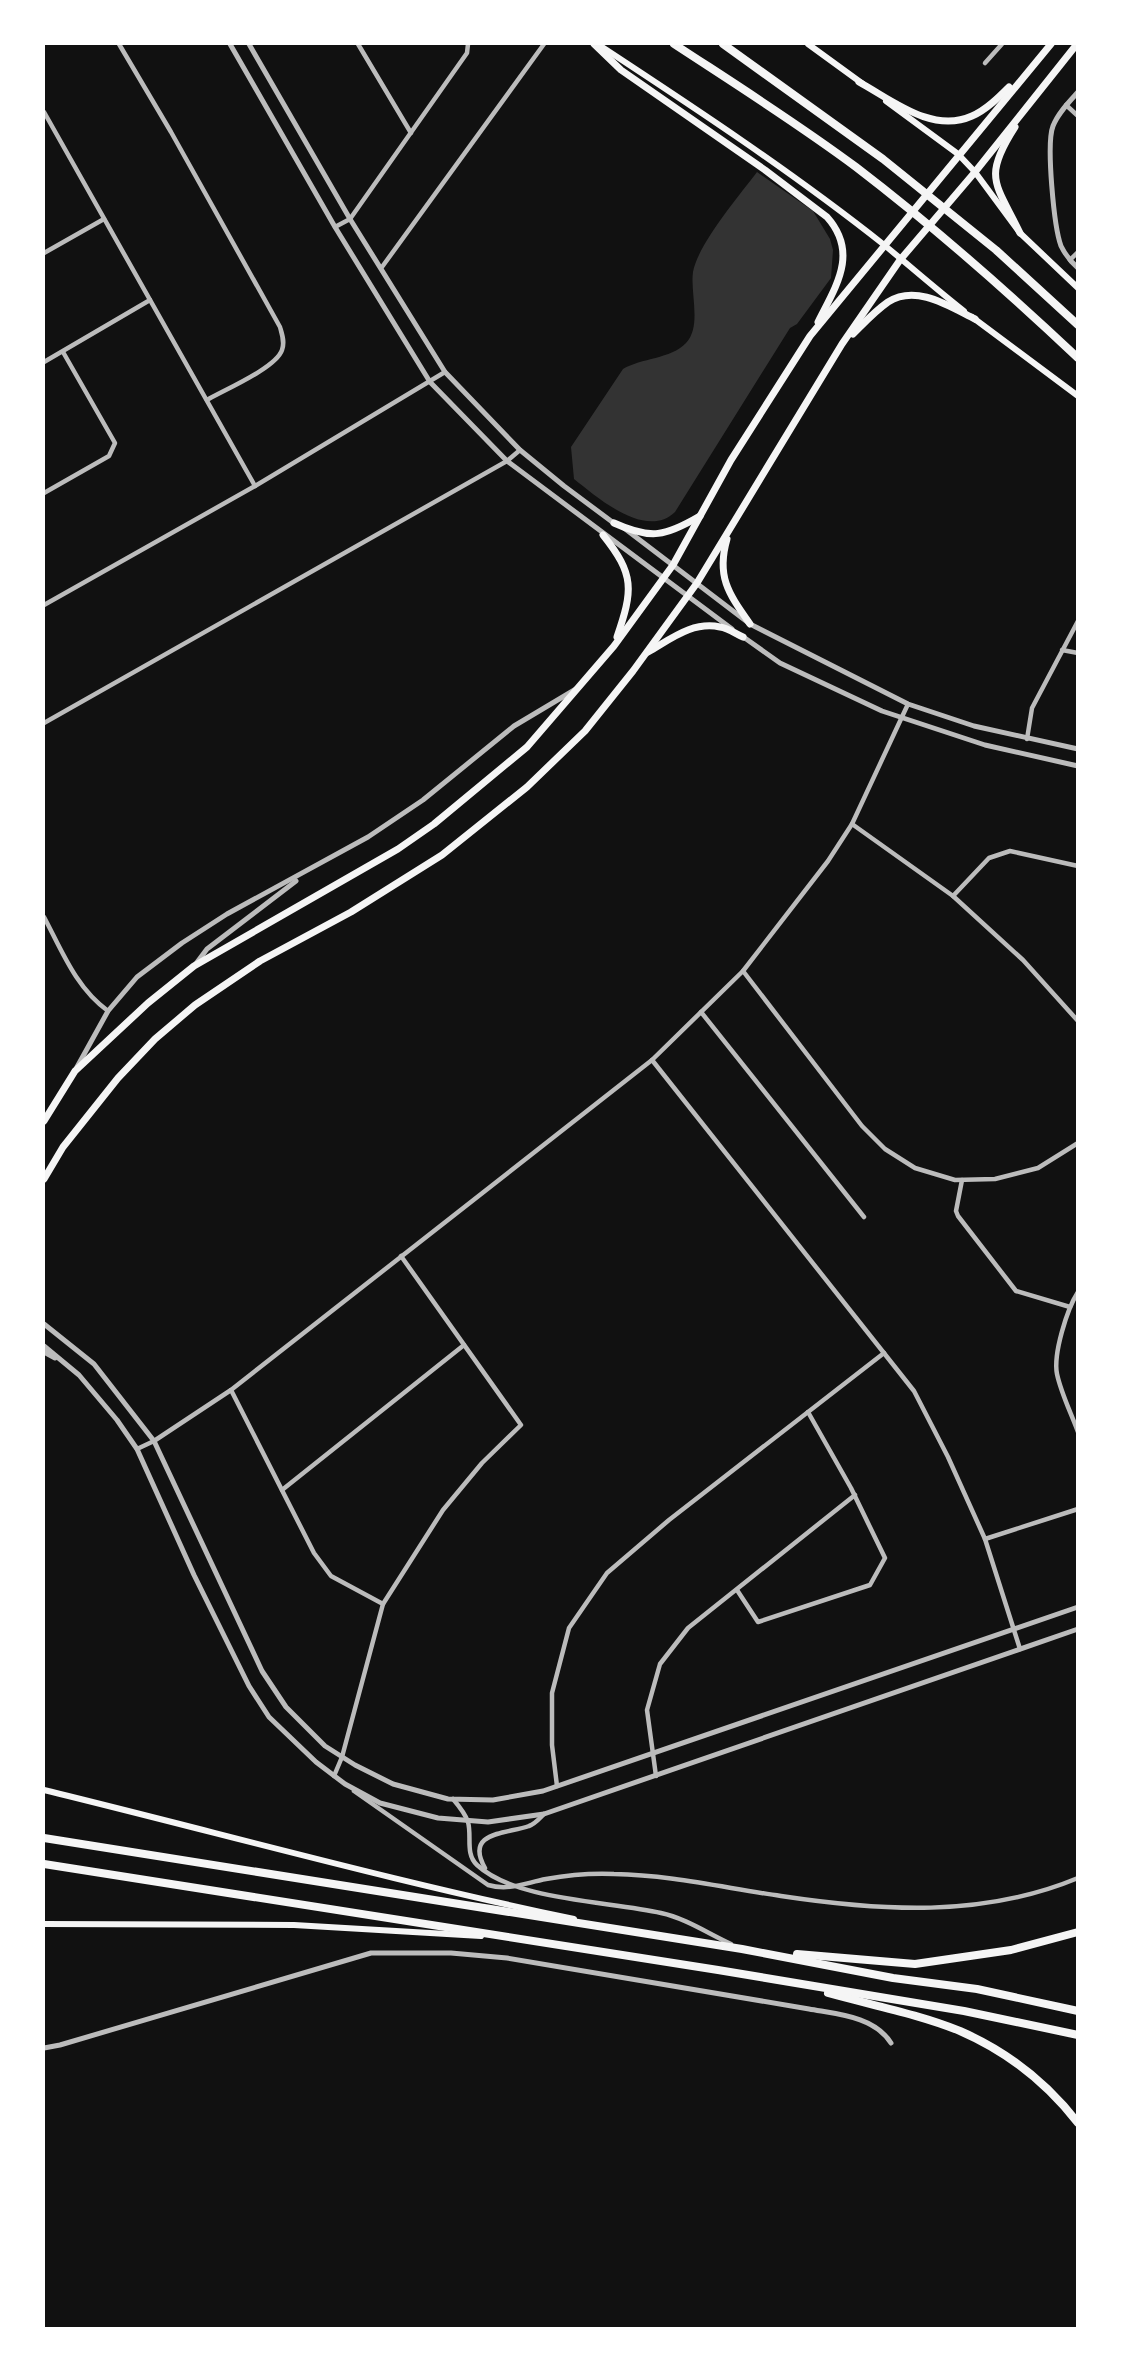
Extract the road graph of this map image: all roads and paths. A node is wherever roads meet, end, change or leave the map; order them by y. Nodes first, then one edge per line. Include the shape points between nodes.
1 (119, 44) edge
2 (230, 44) edge
3 (249, 44) edge
4 (358, 44) edge
5 (468, 44) edge
6 (544, 44) edge
7 (595, 44) edge
8 (674, 44) edge
9 (723, 44) edge
10 (808, 44) edge
11 (1002, 44) edge
12 (1051, 44) edge
13 (1077, 44) edge
14 (985, 63) dead end
15 (1033, 65) junction
16 (859, 82) junction
17 (1038, 91) junction
18 (1077, 92) edge
19 (1066, 105) junction
20 (44, 112) edge
21 (1077, 116) edge
22 (46, 120) edge
23 (411, 133) junction
24 (958, 154) junction
25 (975, 172) junction
26 (104, 219) junction
27 (350, 219) junction
28 (335, 227) junction
29 (1020, 233) junction
30 (884, 245) junction
31 (1077, 252) edge
32 (44, 253) edge
33 (900, 260) junction
34 (1070, 260) junction
35 (382, 267) junction
36 (1077, 268) edge
37 (1077, 288) edge
38 (150, 300) junction
39 (975, 319) junction
40 (1077, 325) edge
41 (810, 336) junction
42 (842, 344) junction
43 (63, 351) junction
44 (1077, 358) edge
45 (44, 362) edge
46 (446, 372) junction
47 (430, 382) junction
48 (1077, 396) edge
49 (207, 400) junction
50 (520, 450) junction
51 (507, 461) junction
52 (255, 486) junction
53 (44, 492) edge
54 (702, 514) junction
55 (614, 523) junction
56 (730, 527) junction
57 (603, 535) junction
58 (673, 565) junction
59 (663, 578) junction
60 (697, 583) junction
61 (688, 596) junction
62 (44, 606) edge
63 (1077, 621) edge
64 (750, 624) junction
65 (743, 637) junction
66 (614, 646) junction
67 (1062, 650) junction
68 (1077, 653) edge
69 (646, 654) junction
70 (581, 686) junction
71 (908, 704) junction
72 (901, 718) junction
73 (44, 723) edge
74 (1027, 739) junction
75 (1077, 749) edge
76 (1077, 766) edge
77 (852, 824) junction
78 (1077, 866) edge
79 (309, 871) junction
80 (953, 896) junction
81 (44, 917) edge
82 (194, 966) junction
83 (743, 971) junction
84 (108, 1011) junction
85 (701, 1012) junction
86 (1077, 1021) edge
87 (652, 1060) junction
88 (75, 1071) junction
89 (44, 1121) edge
90 (1077, 1143) edge
91 (44, 1179) edge
92 (962, 1180) junction
93 (864, 1216) dead end
94 (401, 1256) junction
95 (1077, 1292) edge
96 (1070, 1307) junction
97 (44, 1324) edge
98 (464, 1345) junction
99 (44, 1346) edge
100 (44, 1352) edge
101 (884, 1353) junction
102 (66, 1364) junction
103 (231, 1390) junction
104 (808, 1412) junction
105 (1077, 1432) edge
106 (154, 1441) junction
107 (137, 1449) junction
108 (282, 1490) junction
109 (855, 1495) junction
110 (1077, 1509) edge
111 (986, 1539) junction
112 (737, 1590) junction
113 (382, 1604) junction
114 (1077, 1607) edge
115 (1014, 1629) junction
116 (1077, 1629) edge
117 (1020, 1649) junction
118 (653, 1754) junction
119 (342, 1757) junction
120 (334, 1776) junction
121 (656, 1776) junction
122 (345, 1784) junction
123 (557, 1786) junction
124 (44, 1790) edge
125 (453, 1799) junction
126 (544, 1814) junction
127 (468, 1820) junction
128 (44, 1838) edge
129 (44, 1864) edge
130 (486, 1871) junction
131 (1077, 1878) edge
132 (514, 1886) junction
133 (44, 1924) edge
134 (1077, 1932) edge
135 (512, 1938) junction
136 (672, 1939) junction
137 (742, 1949) junction
138 (784, 1981) junction
139 (1077, 2011) edge
140 (1077, 2035) edge
141 (891, 2043) dead end
142 (44, 2048) edge
143 (1077, 2123) edge

1 - 49 street via 284,339 282,351 272,363
2 - 28 street
3 - 27 street
4 - 23 street
5 - 23 street via 467,53
6 - 35 street
7 - 30 main road via 693,106
7 - 41 main road via 621,70 765,170 834,225 843,245 843,259 838,282
8 - 44 highway via 857,169 1014,298
9 - 40 highway via 883,159 996,250
10 - 16 main road
11 - 14 street
12 - 15 main road
13 - 17 main road
15 - 16 main road via 997,99 972,116 955,120 923,118
15 - 24 main road
16 - 24 main road
17 - 25 main road
17 - 29 main road via 1002,148 995,169 995,185
18 - 19 street
19 - 21 street
19 - 34 street via 1054,123 1050,141 1056,222 1061,245
20 - 22 street
22 - 26 street
23 - 27 street
24 - 25 main road
24 - 30 main road
25 - 29 main road
25 - 33 main road
26 - 32 street
26 - 38 street
27 - 28 street
27 - 35 street
28 - 47 street
29 - 37 main road
30 - 33 main road
30 - 41 main road
31 - 34 street
33 - 39 main road
33 - 42 main road
34 - 36 street
35 - 46 street
38 - 43 street
38 - 49 street
39 - 42 main road via 926,297 900,297 887,303
39 - 48 main road
41 - 54 main road via 736,451
42 - 56 main road
43 - 45 street
43 - 53 street via 115,443 110,456
46 - 47 street
46 - 50 street
47 - 51 street
47 - 52 street
49 - 52 street
50 - 51 street
50 - 55 street
51 - 57 street
51 - 73 street
52 - 62 street
54 - 55 main road via 677,529 659,534 634,533
54 - 58 main road
55 - 58 street
56 - 60 main road
56 - 64 main road via 722,557 725,582
57 - 59 street
57 - 66 main road via 624,564 629,590
58 - 59 main road
58 - 60 street
59 - 61 street
59 - 66 main road
60 - 61 main road
60 - 64 street
61 - 65 street
61 - 69 main road
63 - 67 street
64 - 71 street
65 - 69 main road via 720,627 697,627
65 - 72 street via 780,663
66 - 70 main road
67 - 68 street
67 - 74 street via 1032,708
69 - 91 main road via 585,731 527,787 442,855 351,912 260,961 195,1005 155,1039 63,1147
70 - 79 street via 514,726 405,814
70 - 82 main road via 527,747 434,824 358,874
71 - 72 street
71 - 74 street
72 - 76 street via 985,745
72 - 77 street
74 - 75 street
77 - 80 street
77 - 83 street via 821,871
78 - 80 street via 1010,850 989,858
79 - 82 street via 207,949
79 - 84 street via 182,942 137,977
80 - 86 street via 1023,960
81 - 84 street via 76,978 92,1000
82 - 88 main road
83 - 85 street
83 - 92 street via 885,1149 915,1168
84 - 88 street
85 - 87 street
85 - 93 street
87 - 94 street
87 - 101 street
88 - 89 main road
90 - 92 street via 1038,1168 995,1179
92 - 96 street via 958,1216 1016,1290
94 - 98 street
94 - 103 street
95 - 96 street
96 - 105 street via 1060,1336 1056,1372
97 - 106 street via 94,1364
98 - 108 street
98 - 113 street via 521,1425 482,1463 443,1510
99 - 102 street
100 - 102 street
101 - 104 street
101 - 111 street via 914,1391
102 - 107 street via 102,1402
103 - 106 street
103 - 108 street
104 - 109 street
104 - 123 street via 669,1520 608,1573 569,1628 552,1693
106 - 107 street
106 - 119 street via 262,1671 286,1707 325,1746
107 - 120 street via 249,1686 269,1717
108 - 113 street via 314,1553 331,1576
109 - 112 street
109 - 112 street via 885,1558 870,1585 758,1622
110 - 111 street
111 - 115 street
112 - 118 street via 688,1628 660,1664 647,1710
113 - 119 street
114 - 115 street
115 - 117 street
115 - 118 street
116 - 117 street
117 - 121 street
118 - 121 street
118 - 123 street
119 - 120 street
119 - 125 street via 393,1784
120 - 122 street
121 - 126 street
122 - 127 street via 380,1803 438,1818
122 - 132 street via 488,1885 502,1889
123 - 125 street via 493,1800
124 - 136 main road via 414,1884
125 - 127 street
126 - 127 street via 488,1822
126 - 130 street via 532,1825 492,1834 486,1839 479,1852
127 - 130 street via 472,1858
128 - 136 highway
129 - 135 highway
130 - 132 street
131 - 132 street via 1011,1900 927,1909 869,1908 671,1877 574,1875
132 - 137 street via 663,1913
133 - 135 main road via 294,1925
134 - 137 highway via 1011,1950 915,1964
135 - 138 highway
136 - 137 highway
137 - 139 highway via 893,1978 977,1989
138 - 140 highway via 964,2011
138 - 143 highway via 959,2031 1029,2073 1061,2102
141 - 142 street via 887,2036 858,2018 809,2009 507,1958 371,1953

